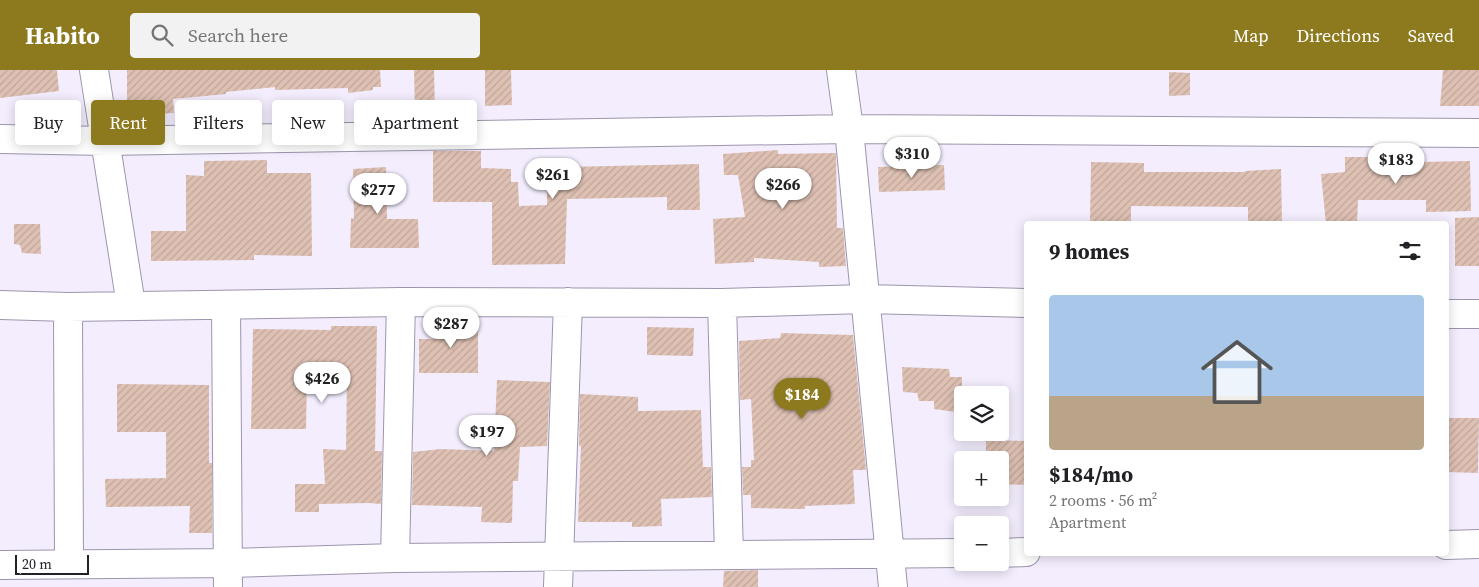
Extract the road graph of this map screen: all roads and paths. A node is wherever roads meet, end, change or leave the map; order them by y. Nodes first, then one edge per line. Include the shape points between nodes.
1 (94, 70) edge
2 (840, 70) edge
3 (98, 100) edge
4 (849, 128) junction
5 (1479, 133) edge
6 (0, 139) edge
7 (165, 140) edge
8 (91, 141) edge
9 (105, 145) edge
10 (865, 298) junction
11 (401, 302) junction
12 (568, 302) junction
13 (722, 303) junction
14 (1024, 303) edge
15 (0, 305) edge
16 (131, 305) junction
17 (226, 305) junction
18 (68, 307) junction
19 (1449, 314) edge
20 (1479, 314) edge
21 (1479, 544) edge
22 (1449, 545) edge
23 (1024, 552) edge
24 (1009, 553) edge
25 (954, 554) edge
26 (729, 555) junction
27 (890, 555) junction
28 (558, 557) junction
29 (395, 558) junction
30 (69, 564) junction
31 (0, 565) edge
32 (228, 575) edge
33 (558, 587) edge
34 (893, 587) edge

1 - 3 street
2 - 4 street
4 - 5 street
4 - 7 street
4 - 10 street
6 - 8 street
9 - 16 street
10 - 13 street
10 - 14 street
10 - 27 street
11 - 12 street
11 - 17 street
11 - 29 street
12 - 13 street
12 - 28 street
13 - 26 street
15 - 18 street
16 - 17 street
16 - 18 street
17 - 32 street
18 - 30 street
19 - 20 street
21 - 22 street
23 - 24 street
25 - 27 street
26 - 27 street
26 - 28 street
27 - 34 street
28 - 29 street
28 - 33 street
29 - 32 street
30 - 31 street
30 - 32 street

